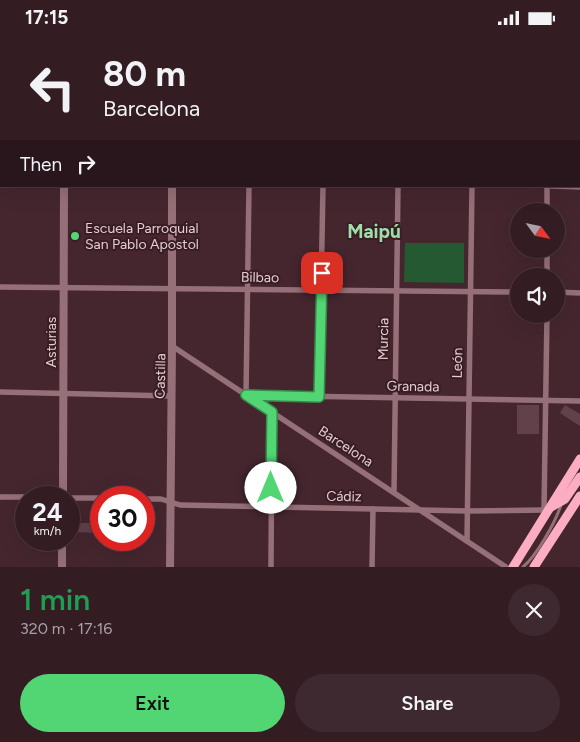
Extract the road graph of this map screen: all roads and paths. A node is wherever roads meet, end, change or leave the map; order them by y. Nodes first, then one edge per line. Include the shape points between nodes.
1 (64, 187) edge
2 (172, 187) edge
3 (249, 187) edge
4 (323, 187) edge
5 (398, 187) edge
6 (472, 187) edge
7 (549, 187) edge
8 (548, 203) edge
9 (0, 287) edge
10 (63, 288) junction
11 (172, 288) junction
12 (248, 289) junction
13 (322, 290) junction
14 (397, 291) junction
15 (471, 292) junction
16 (510, 292) edge
17 (565, 293) edge
18 (580, 293) edge
19 (547, 323) edge
20 (172, 346) junction
21 (0, 392) edge
22 (63, 392) junction
23 (246, 395) junction
24 (172, 396) junction
25 (319, 397) junction
26 (395, 399) junction
27 (469, 399) junction
28 (546, 400) junction
29 (580, 401) edge
30 (272, 412) junction
31 (580, 459) edge
32 (576, 475) edge
33 (63, 486) edge
34 (394, 492) junction
35 (580, 496) edge
36 (0, 497) edge
37 (15, 497) edge
38 (155, 499) edge
39 (562, 501) junction
40 (170, 502) junction
41 (271, 507) junction
42 (373, 509) junction
43 (420, 510) junction
44 (547, 510) junction
45 (468, 511) junction
46 (467, 541) junction
47 (62, 551) edge
48 (62, 567) edge
49 (170, 567) edge
50 (270, 567) edge
51 (372, 567) edge
52 (506, 567) edge
53 (513, 567) edge
54 (522, 567) edge
55 (534, 567) edge

1 - 10 street, Asturias
2 - 11 street, Castilla
3 - 12 street
4 - 13 street
5 - 14 street, Murcia
6 - 15 street, León
7 - 8 street
9 - 10 street, Bilbao
10 - 11 street, Bilbao
10 - 22 street, Asturias
11 - 12 street, Bilbao
11 - 20 street, Castilla
12 - 13 street, Bilbao
12 - 23 street
13 - 14 street, Bilbao
13 - 25 street
14 - 15 street, Bilbao
14 - 26 street, Murcia
15 - 16 street, Bilbao
15 - 27 street, León
17 - 18 street
19 - 28 street
20 - 23 street, Barcelona
20 - 24 street, Castilla
21 - 22 street
22 - 24 street
22 - 33 street, Asturias
23 - 25 street, Granada
23 - 30 street, Barcelona
24 - 40 street, Castilla
25 - 26 street, Granada
26 - 27 street, Granada
26 - 34 street, Murcia
27 - 28 street, Granada
27 - 45 street, León
28 - 29 street, Granada
28 - 44 street
30 - 34 street, Barcelona
30 - 41 street
31 - 32 main road
32 - 39 main road via 570,493
32 - 44 main road
34 - 43 street, Barcelona
35 - 55 main road
36 - 37 street
38 - 40 street, Cádiz
39 - 44 main road
39 - 54 lane via 541,544
40 - 41 street, Cádiz via 180,505
40 - 49 street, Castilla
41 - 42 street, Cádiz
41 - 50 street
42 - 43 street, Cádiz
42 - 51 street
43 - 45 street, Cádiz
43 - 46 street, Barcelona
44 - 45 street, Cádiz
44 - 53 main road
45 - 46 street, León
46 - 52 street, Barcelona
47 - 48 street

